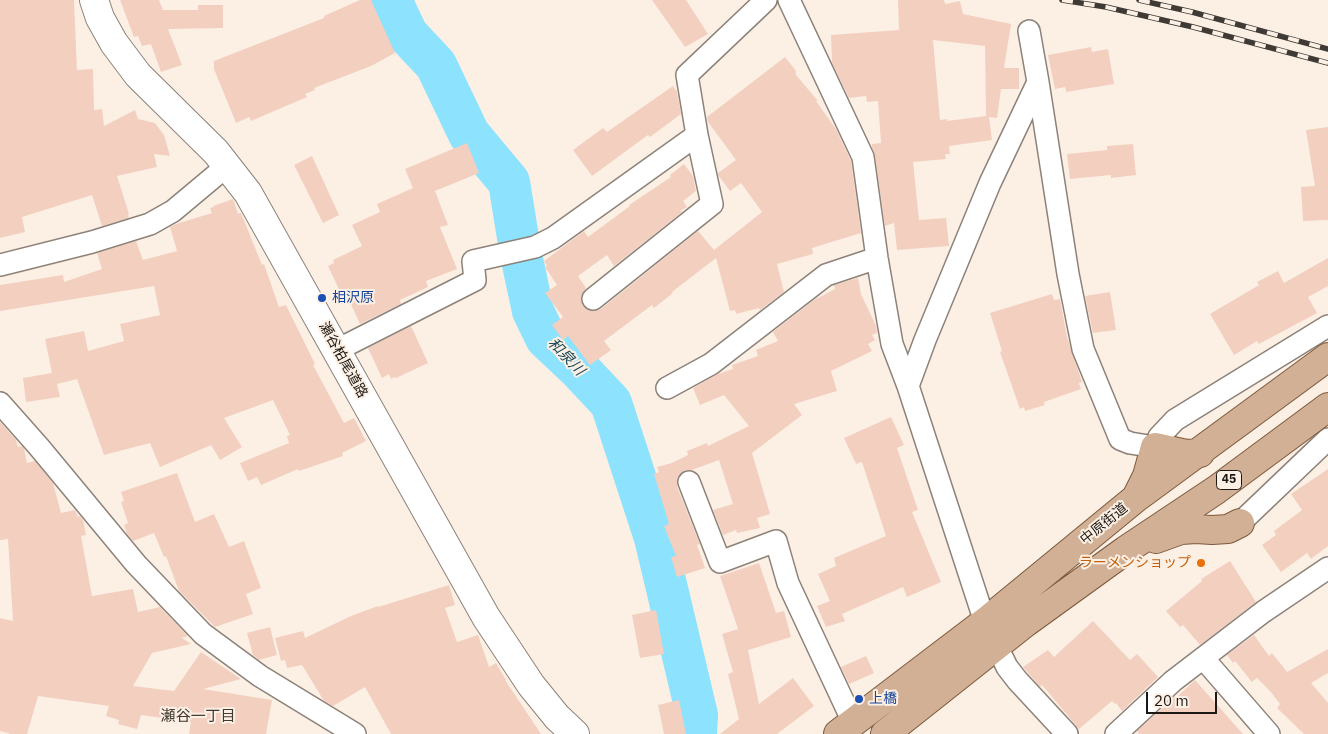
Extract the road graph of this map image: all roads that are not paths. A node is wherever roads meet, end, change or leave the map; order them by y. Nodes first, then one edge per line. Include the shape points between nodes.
1 (94, 0) edge
2 (766, 0) edge
3 (789, 0) edge
4 (1029, 31) dead end
5 (1038, 82) junction
6 (697, 135) junction
7 (228, 165) junction
8 (876, 258) junction
9 (0, 265) edge
10 (593, 299) dead end
11 (1328, 326) edge
12 (337, 350) junction
13 (1328, 358) edge
14 (908, 386) junction
15 (667, 388) dead end
16 (0, 403) edge
17 (1328, 407) edge
18 (1328, 439) edge
19 (1155, 447) junction
20 (1200, 453) junction
21 (690, 482) dead end
22 (1216, 490) junction
23 (1136, 498) junction
24 (1240, 523) junction
25 (1126, 550) junction
26 (1328, 568) edge
27 (990, 633) junction
28 (1203, 658) junction
29 (845, 728) edge
30 (355, 734) edge
31 (575, 734) edge
32 (885, 734) edge
33 (1067, 734) edge
34 (1116, 734) edge
35 (1269, 734) edge

1 - 7 main road, 瀬谷柏尾道路 via 114,42 138,75
2 - 6 street via 688,75
3 - 8 street via 863,157
4 - 5 street
5 - 14 street via 990,183
5 - 19 street via 1083,349 1120,439
6 - 10 street via 712,204
6 - 12 street via 553,238 535,247 473,261 474,280
7 - 9 street via 173,210 150,224
7 - 12 main road, 瀬谷柏尾道路 via 248,193
8 - 14 street via 892,344
8 - 15 street via 826,275 711,364
11 - 19 street via 1175,420 1159,437
12 - 31 main road, 瀬谷柏尾道路 via 486,617 531,685
13 - 20 main road, 中原街道 / 45
14 - 27 street
16 - 30 street via 136,564 202,634 260,676
17 - 22 main road, 中原街道 / 45
18 - 24 street
19 - 20 main road via 1186,454
19 - 23 main road via 1147,476
20 - 23 main road, 中原街道 / 45
21 - 29 street via 720,562 776,541 788,583
22 - 24 main road via 1214,498 1219,515 1227,522
22 - 25 main road, 中原街道 / 45
23 - 27 main road, 中原街道 / 45
24 - 25 main road via 1212,530 1181,530
25 - 27 main road, 中原街道 / 45
26 - 28 street
27 - 29 main road, 中原街道 / 45
27 - 32 main road, 中原街道 / 45
27 - 33 street via 1017,680
28 - 34 street via 1173,680
28 - 35 street

